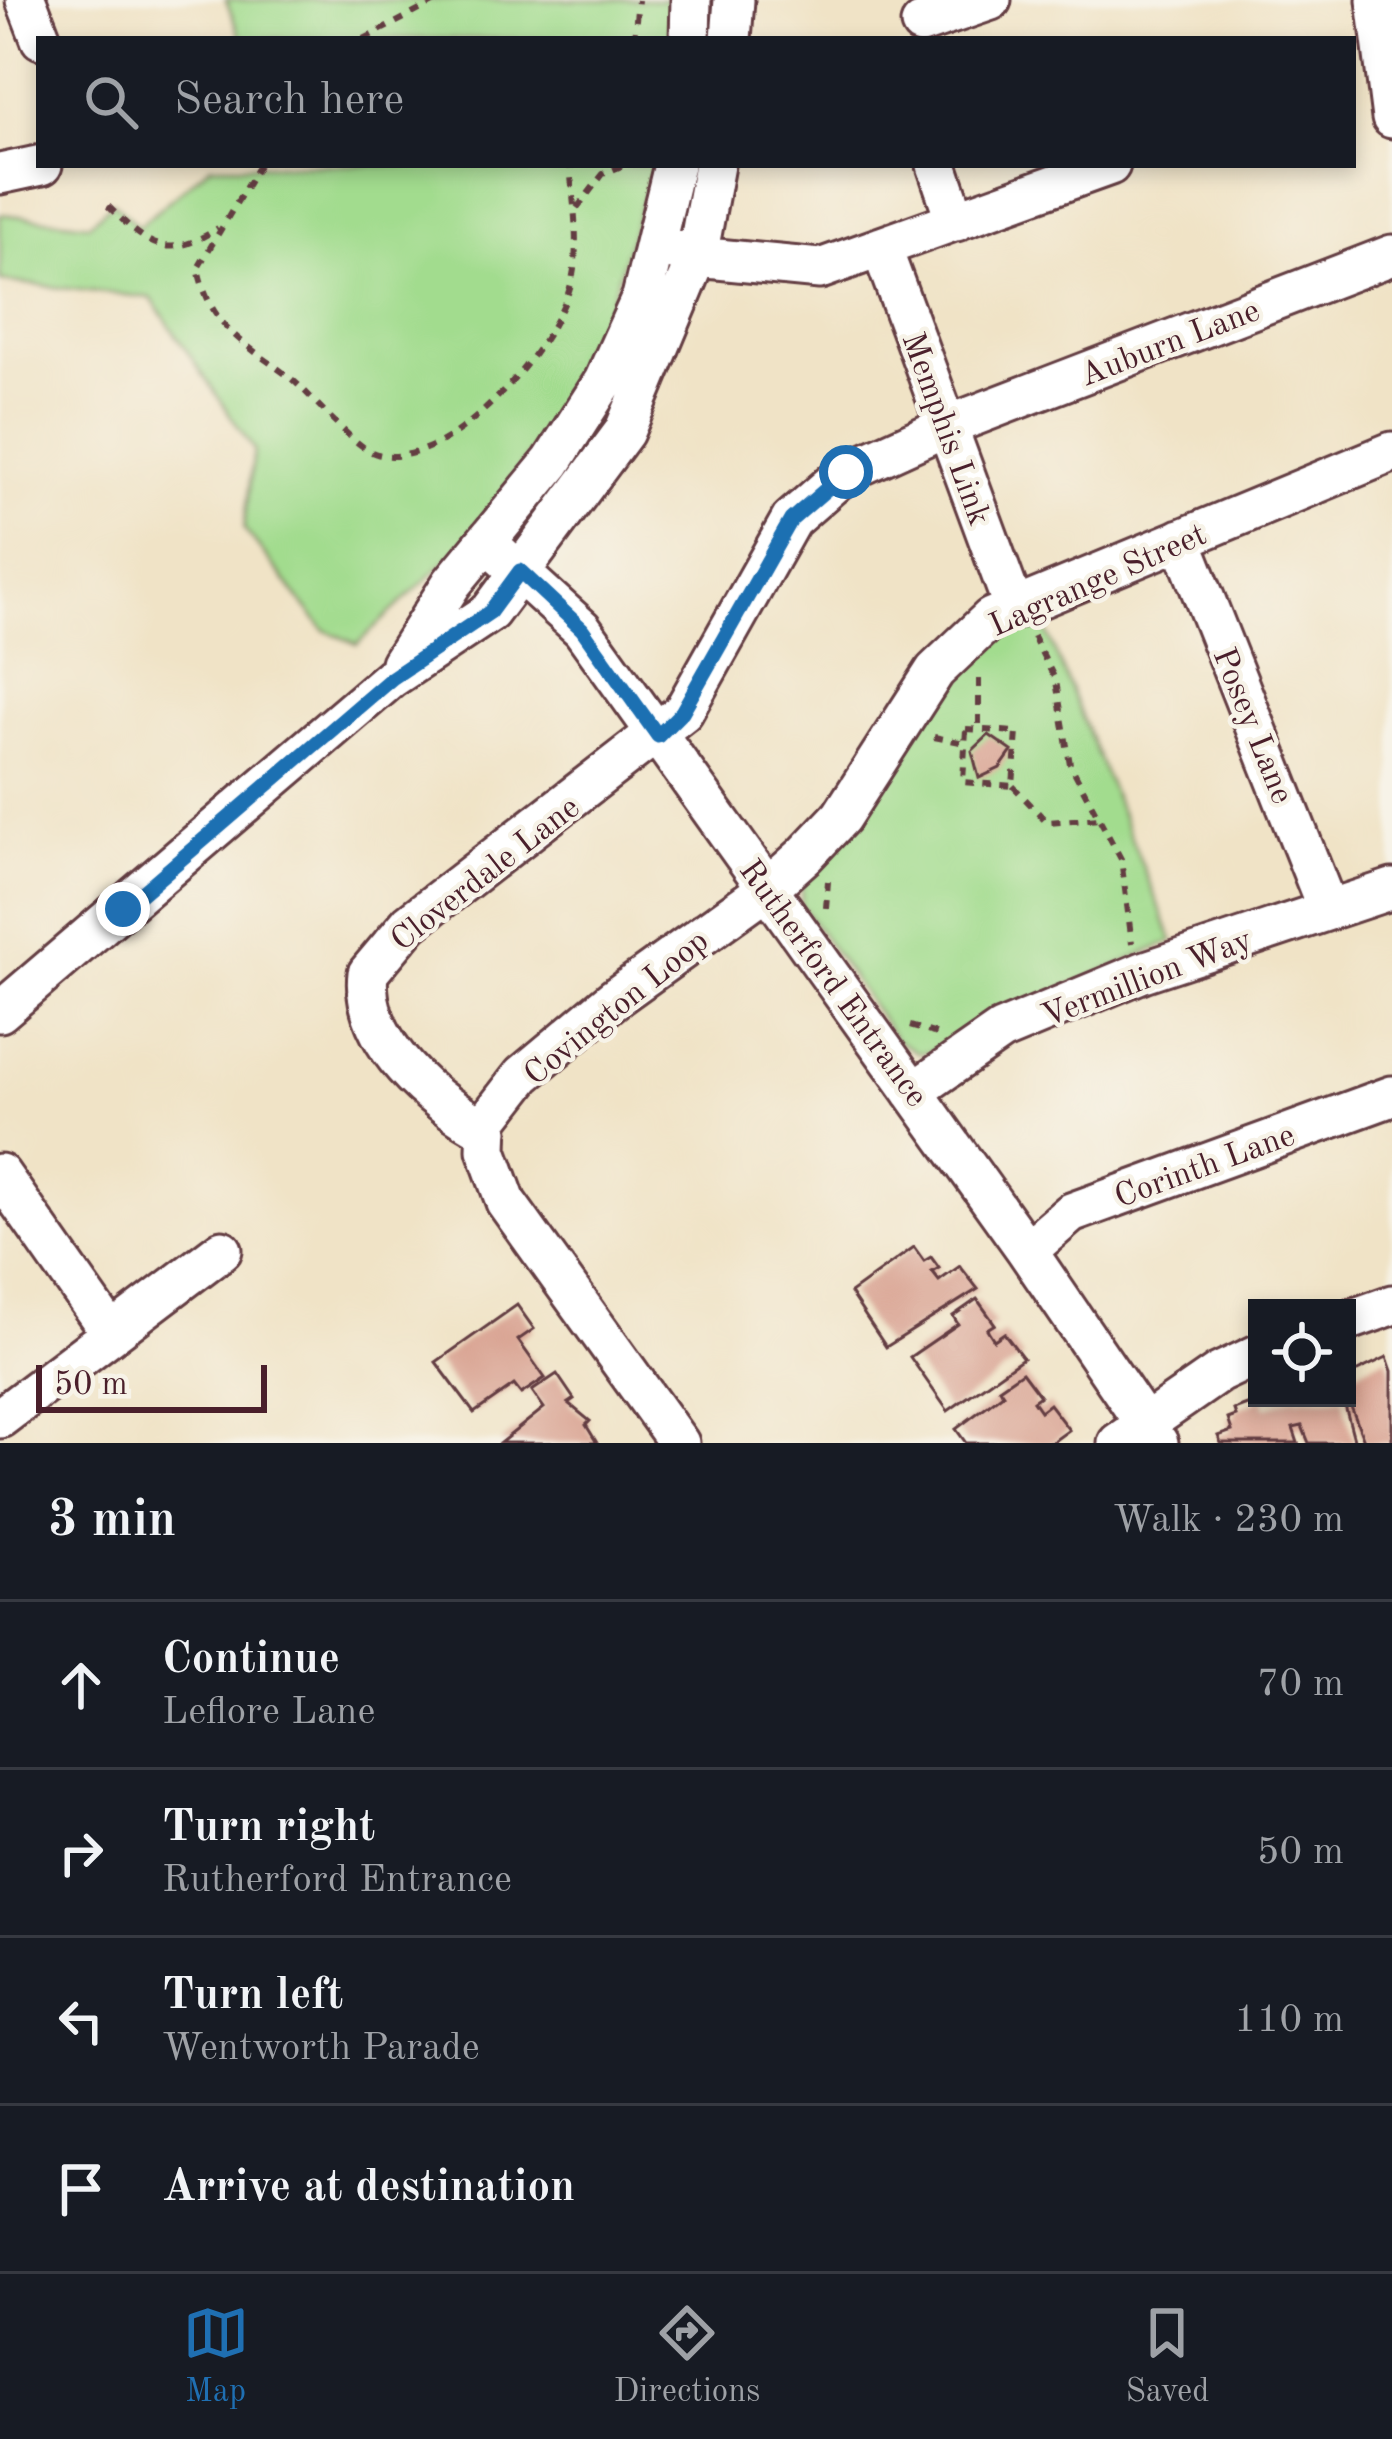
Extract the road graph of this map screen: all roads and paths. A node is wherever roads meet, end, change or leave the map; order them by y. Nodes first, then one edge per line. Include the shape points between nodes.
1 (26, 0) edge
2 (440, 0) edge
3 (638, 0) edge
4 (692, 0) edge
5 (734, 0) edge
6 (992, 0) edge
7 (1377, 0) edge
8 (920, 21) edge
9 (40, 36) edge
10 (370, 36) edge
11 (634, 36) edge
12 (689, 36) edge
13 (731, 36) edge
14 (1369, 73) edge
15 (1392, 118) edge
16 (36, 166) edge
17 (257, 168) edge
18 (570, 168) edge
19 (617, 168) edge
20 (673, 168) edge
21 (713, 168) edge
22 (938, 168) edge
23 (1102, 168) edge
24 (0, 174) edge
25 (108, 206) dead end
26 (575, 211) junction
27 (956, 221) junction
28 (221, 226) junction
29 (658, 244) junction
30 (881, 247) junction
31 (1392, 255) edge
32 (697, 257) junction
33 (947, 426) junction
34 (1392, 452) edge
35 (1181, 539) junction
36 (486, 542) junction
37 (520, 571) junction
38 (1014, 608) junction
39 (979, 673) dead end
40 (392, 678) junction
41 (979, 729) junction
42 (658, 736) junction
43 (930, 736) dead end
44 (965, 743) junction
45 (1013, 786) junction
46 (1102, 818) junction
47 (829, 877) dead end
48 (768, 888) junction
49 (1392, 889) edge
50 (1328, 910) junction
51 (836, 922) dead end
52 (1143, 972) junction
53 (0, 1012) edge
54 (901, 1017) dead end
55 (972, 1052) junction
56 (914, 1092) junction
57 (1392, 1096) edge
58 (488, 1131) junction
59 (0, 1174) edge
60 (222, 1250) dead end
61 (1028, 1250) junction
62 (1392, 1305) edge
63 (1356, 1318) edge
64 (111, 1333) junction
65 (1248, 1359) edge
66 (0, 1418) edge
67 (1140, 1436) edge
68 (679, 1443) edge

1 - 9 street
2 - 10 path
3 - 11 path
4 - 12 street
5 - 13 street
6 - 8 street
7 - 14 street
14 - 15 street
16 - 24 street
17 - 28 path
18 - 26 path
19 - 26 path
20 - 29 street
21 - 32 street
22 - 27 street
23 - 27 street
25 - 28 path via 163,248 192,244
26 - 28 path via 573,277 560,321 518,381 413,453 379,455 357,445 321,401 237,339 205,303 198,268
27 - 30 street
29 - 32 street
29 - 36 street via 604,381
30 - 32 street via 820,269
30 - 33 street, Memphis Link
31 - 33 street, Auburn Lane
32 - 37 street via 624,432
33 - 38 street, Memphis Link
33 - 42 street, Auburn Lane via 846,472 791,520 682,712
34 - 35 street, Lagrange Street
35 - 38 street, Lagrange Street
35 - 50 street, Posey Lane
36 - 37 street, Rutherford Entrance
36 - 40 street
37 - 40 street via 490,612
37 - 42 street, Rutherford Entrance via 582,629
38 - 46 path via 1045,652 1070,764
38 - 48 street, Lagrange Street via 991,618 935,670 841,817
39 - 41 path
40 - 53 street
41 - 44 path via 966,729
41 - 45 path via 1017,732
42 - 48 street, Rutherford Entrance
42 - 58 street, Cloverdale Lane via 410,923 368,973 373,1017 418,1084
43 - 44 path
44 - 45 path via 962,782
45 - 46 path via 1047,822
46 - 52 path via 1121,859 1126,923
47 - 51 path via 822,903
48 - 56 street, Rutherford Entrance
48 - 58 street, Covington Loop via 523,1076
49 - 50 street, Vermillion Way
50 - 52 street, Vermillion Way
52 - 55 street, Vermillion Way via 1001,1031
54 - 55 path via 923,1031 958,1034
55 - 56 street, Vermillion Way
56 - 61 street, Rutherford Entrance
57 - 61 street, Corinth Lane via 1071,1213
58 - 68 street via 506,1202
59 - 64 street
60 - 64 street
61 - 67 street, Rutherford Entrance
62 - 63 street
64 - 66 street
65 - 67 street

